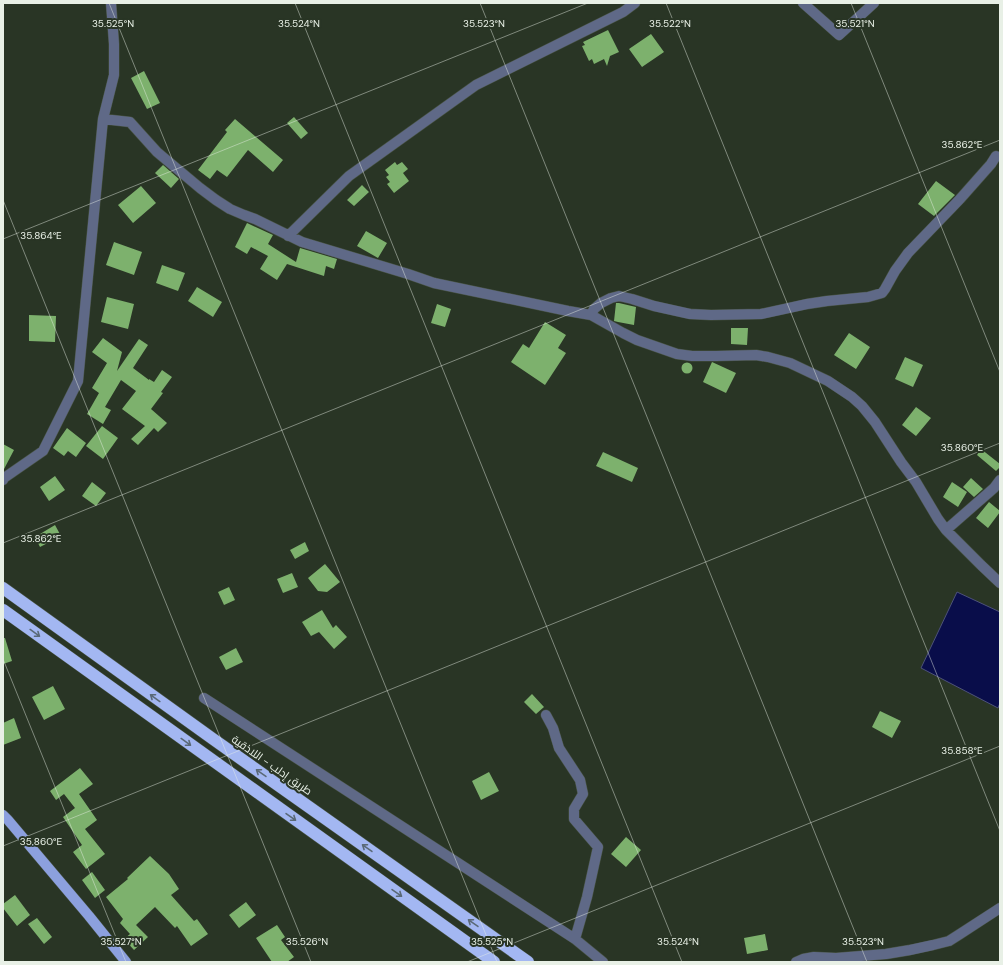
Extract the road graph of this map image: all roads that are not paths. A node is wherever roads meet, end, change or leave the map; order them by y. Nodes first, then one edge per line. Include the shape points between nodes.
1 (110, 3) edge
2 (634, 3) edge
3 (803, 3) edge
4 (874, 3) edge
5 (103, 119) junction
6 (996, 156) dead end
7 (288, 236) junction
8 (591, 314) junction
9 (3, 480) edge
10 (1000, 480) edge
11 (946, 530) junction
12 (1000, 583) edge
13 (3, 588) edge
14 (3, 610) edge
15 (204, 698) dead end
16 (546, 715) dead end
17 (3, 815) edge
18 (1000, 908) edge
19 (575, 939) junction
20 (126, 962) edge
21 (494, 962) edge
22 (528, 962) edge
23 (603, 962) edge
24 (796, 962) edge

1 - 5 street via 114,75
2 - 7 street via 623,12 476,85 349,176
3 - 4 street via 839,35
5 - 7 street via 130,122 157,152 206,192 230,209
5 - 9 street via 78,381 43,451
6 - 8 street via 960,199 908,253 882,294 807,304 761,314 690,314 619,296 601,303
7 - 8 street via 434,283
8 - 11 street via 637,340 677,354 768,357 790,363 828,380 852,397 875,422
10 - 11 street
11 - 12 street
22 -> 13 highway, طريق إدلب - اللاذقية
14 -> 21 highway
15 - 19 street
16 - 19 street via 559,748 582,787 583,794 574,809 574,819 598,847
17 - 20 main road
18 - 24 street via 949,941 886,954 814,957
19 - 23 street

